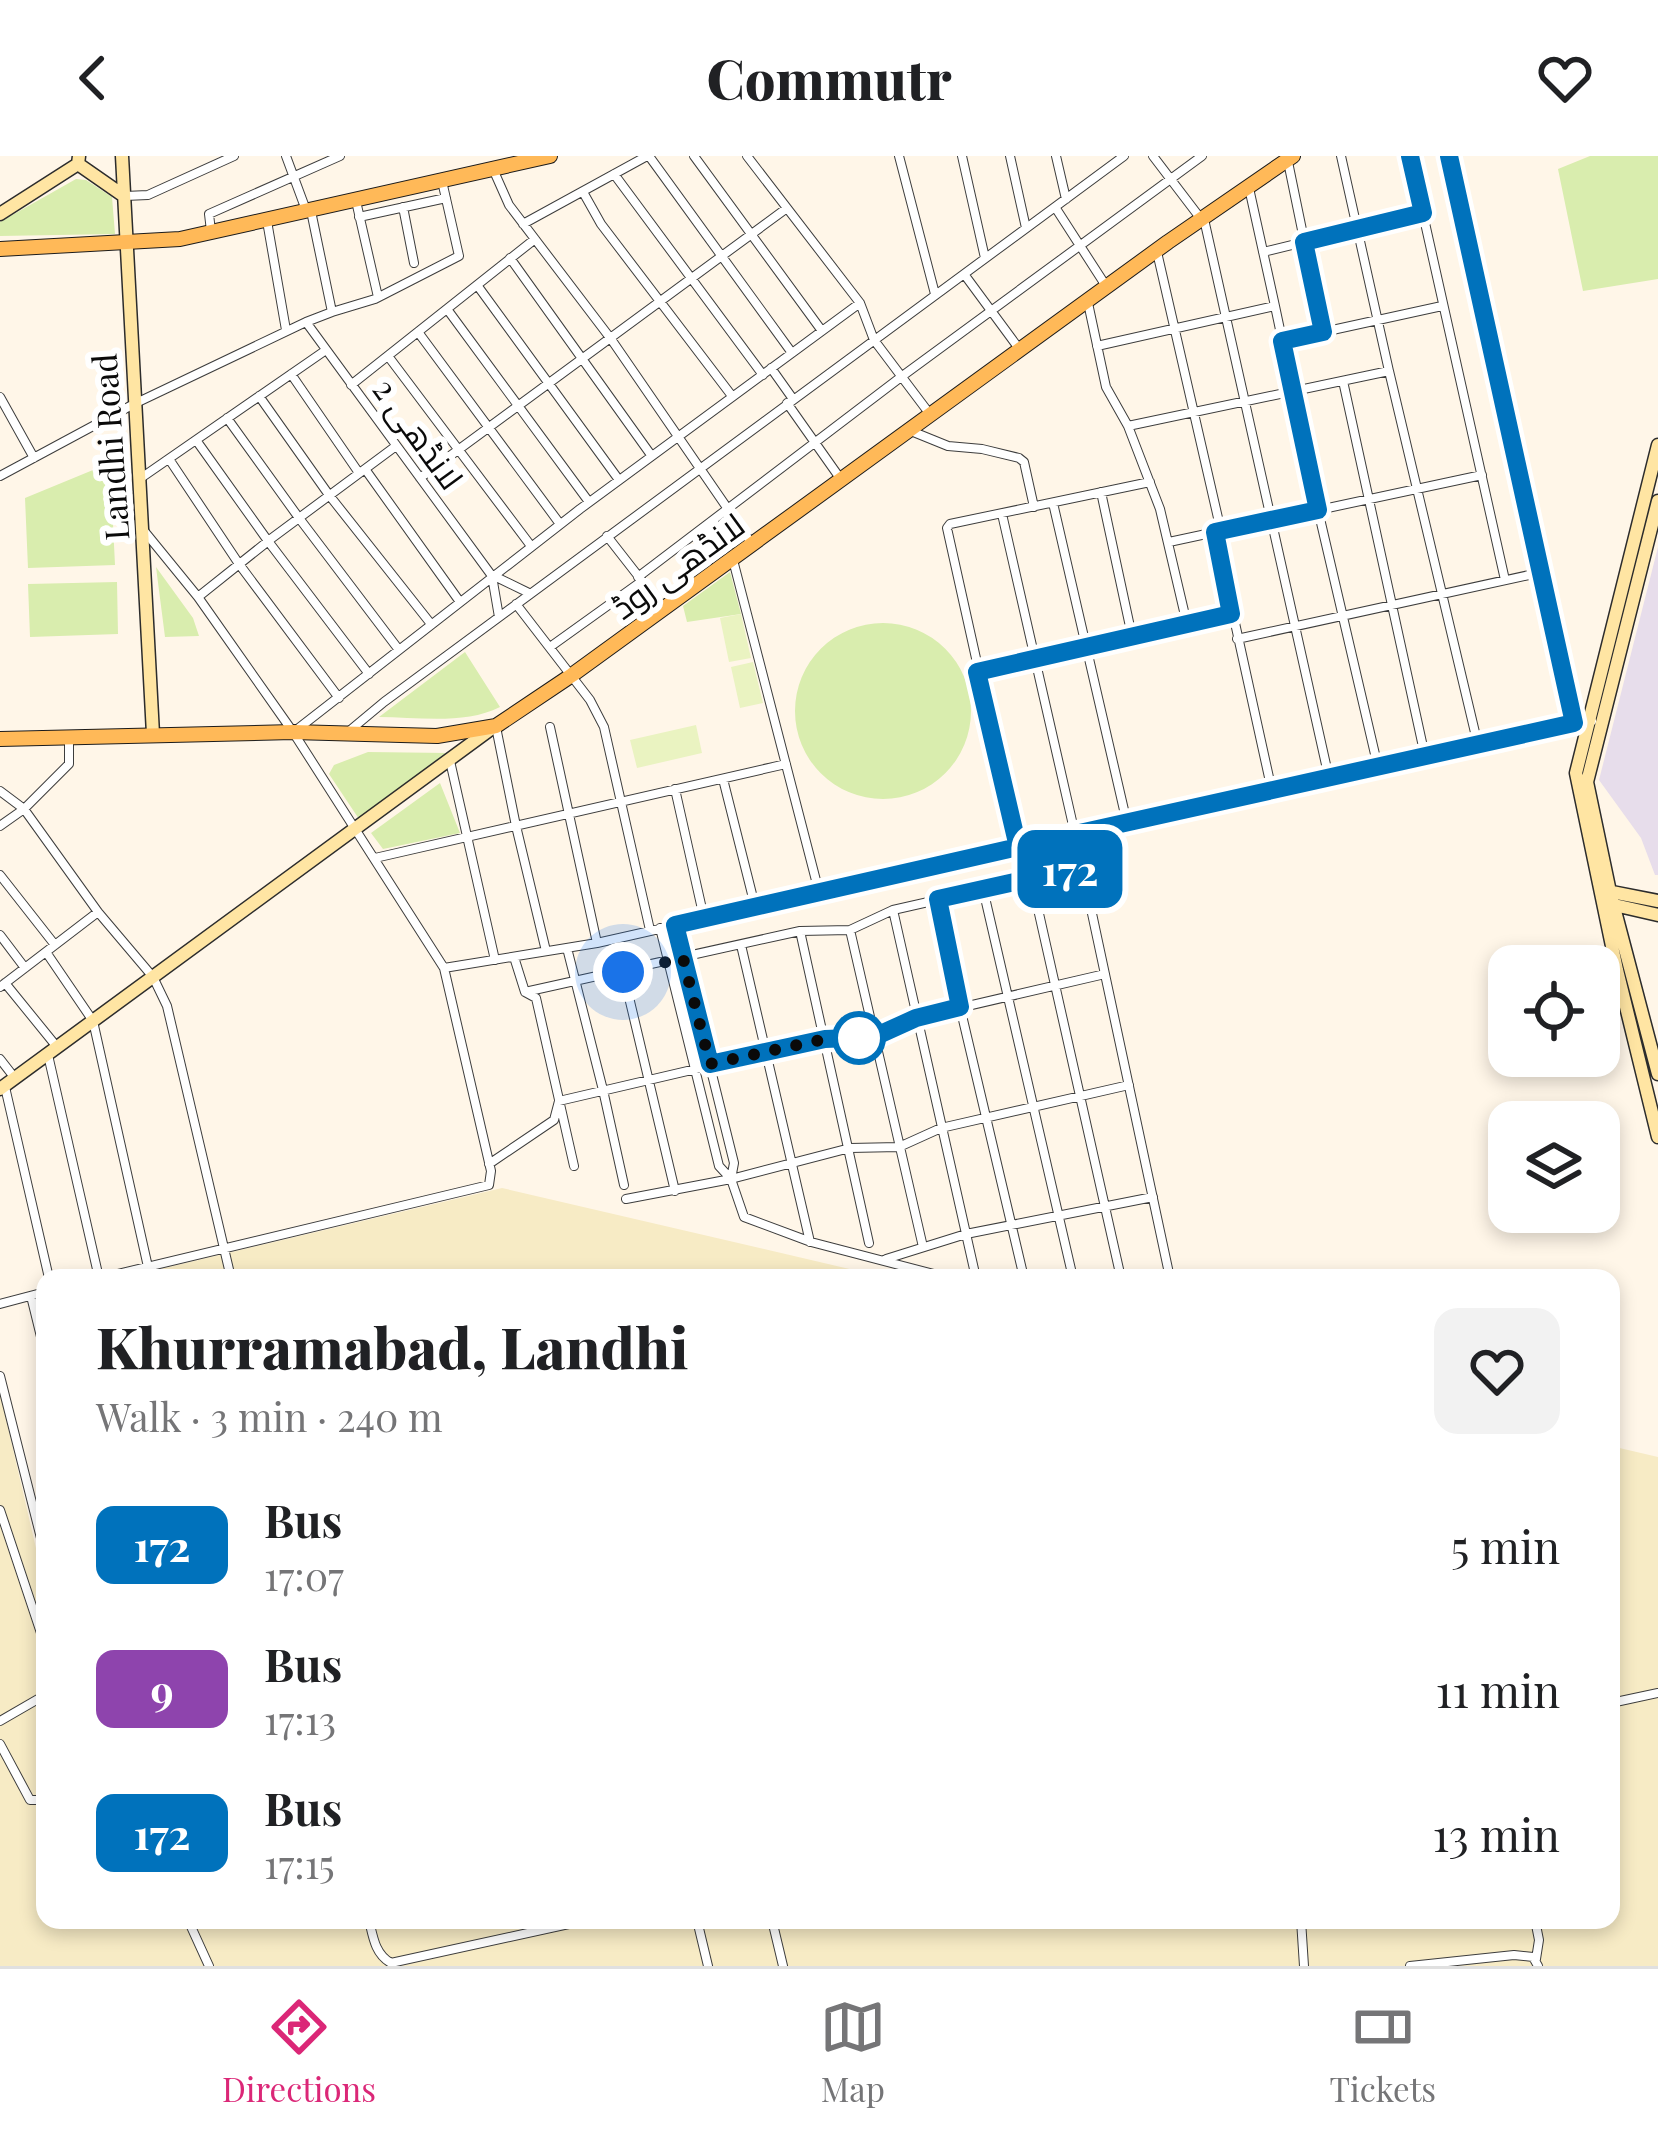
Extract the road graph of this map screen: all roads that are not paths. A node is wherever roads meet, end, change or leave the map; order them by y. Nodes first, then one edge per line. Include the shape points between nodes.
1 (122, 156) edge
2 (234, 156) edge
3 (286, 156) edge
4 (340, 156) edge
5 (550, 156) edge
6 (648, 156) edge
7 (694, 156) edge
8 (747, 156) edge
9 (898, 156) edge
10 (962, 156) edge
11 (1010, 156) edge
12 (1056, 156) edge
13 (1102, 156) edge
14 (1124, 156) edge
15 (1153, 156) edge
16 (1202, 156) edge
17 (1341, 156) edge
18 (1410, 156) edge
19 (1449, 156) edge
20 (1289, 157) edge
21 (79, 160) edge
22 (494, 169) junction
23 (1105, 170) junction
24 (614, 174) junction
25 (295, 175) junction
26 (1170, 179) junction
27 (442, 181) junction
28 (1248, 187) junction
29 (583, 192) junction
30 (124, 196) junction
31 (446, 197) junction
32 (1066, 199) junction
33 (403, 207) junction
34 (1054, 207) junction
35 (787, 208) junction
36 (358, 209) junction
37 (309, 211) junction
38 (1423, 213) junction
39 (0, 214) edge
40 (1202, 218) junction
41 (267, 221) junction
42 (524, 224) junction
43 (1026, 228) junction
44 (1358, 229) junction
45 (211, 232) junction
46 (751, 234) junction
47 (535, 239) junction
48 (1304, 242) junction
49 (126, 244) junction
50 (1080, 246) junction
51 (0, 249) edge
52 (1156, 250) junction
53 (1263, 251) junction
54 (722, 256) junction
55 (510, 258) junction
56 (985, 258) junction
57 (414, 262) dead end
58 (964, 274) junction
59 (691, 279) junction
60 (477, 285) junction
61 (1107, 287) junction
62 (935, 294) junction
63 (378, 297) junction
64 (662, 301) junction
65 (1088, 301) junction
66 (860, 304) junction
67 (1275, 306) junction
68 (1442, 306) junction
69 (447, 309) junction
70 (992, 310) junction
71 (332, 312) junction
72 (1225, 317) junction
73 (1378, 320) junction
74 (305, 322) junction
75 (1174, 329) junction
76 (286, 330) junction
77 (822, 331) junction
78 (418, 332) junction
79 (1323, 332) junction
80 (610, 339) junction
81 (874, 340) junction
82 (1282, 341) junction
83 (1097, 346) junction
84 (326, 350) junction
85 (1021, 350) junction
86 (792, 353) junction
87 (388, 356) junction
88 (582, 359) junction
89 (767, 371) junction
90 (1389, 371) junction
91 (291, 374) junction
92 (902, 376) junction
93 (1343, 381) junction
94 (549, 384) junction
95 (351, 385) junction
96 (1294, 392) junction
97 (732, 395) junction
98 (259, 396) junction
99 (0, 397) edge
100 (790, 401) junction
101 (1244, 403) junction
102 (134, 404) junction
103 (519, 406) junction
104 (1193, 414) junction
105 (931, 416) junction
106 (227, 418) junction
107 (1128, 426) junction
108 (488, 428) junction
109 (910, 431) junction
110 (678, 435) junction
111 (196, 440) junction
112 (815, 443) junction
113 (1658, 445) edge
114 (397, 446) junction
115 (458, 450) junction
116 (651, 455) junction
117 (34, 458) junction
118 (169, 459) junction
119 (699, 467) junction
120 (362, 471) junction
121 (1482, 475) junction
122 (0, 476) edge
123 (420, 478) junction
124 (140, 479) junction
125 (619, 480) junction
126 (842, 481) junction
127 (1150, 482) junction
128 (1418, 488) junction
129 (1101, 492) junction
130 (329, 495) junction
131 (1368, 499) junction
132 (1658, 501) edge
133 (589, 502) junction
134 (1053, 502) junction
135 (1034, 507) junction
136 (726, 510) junction
137 (1318, 510) junction
138 (1002, 514) junction
139 (298, 518) junction
140 (1269, 520) junction
141 (560, 524) junction
142 (143, 530) junction
143 (1218, 531) junction
144 (607, 536) junction
145 (268, 541) junction
146 (1168, 542) junction
147 (753, 545) junction
148 (531, 546) junction
149 (733, 560) junction
150 (1636, 562) junction
151 (239, 564) junction
152 (1543, 572) junction
153 (492, 576) junction
154 (640, 579) junction
155 (1505, 580) junction
156 (530, 594) junction
157 (1442, 594) junction
158 (197, 598) junction
159 (460, 602) junction
160 (516, 604) junction
161 (1390, 605) junction
162 (664, 610) junction
163 (1231, 614) junction
164 (1342, 616) junction
165 (499, 617) junction
166 (1187, 624) junction
167 (431, 625) junction
168 (1293, 627) junction
169 (1132, 636) junction
170 (1237, 639) junction
171 (550, 647) junction
172 (1085, 647) junction
173 (399, 650) junction
174 (1035, 658) junction
175 (977, 672) junction
176 (369, 674) junction
177 (572, 675) junction
178 (339, 698) junction
179 (1588, 722) junction
180 (496, 726) junction
181 (550, 727) dead end
182 (293, 732) junction
183 (347, 733) junction
184 (153, 734) junction
185 (69, 738) junction
186 (0, 739) edge
187 (1478, 745) junction
188 (1425, 756) junction
189 (449, 760) junction
190 (786, 764) junction
191 (1378, 767) junction
192 (722, 778) junction
193 (1329, 778) junction
194 (675, 790) junction
195 (1273, 790) junction
196 (0, 791) edge
197 (620, 802) junction
198 (24, 809) junction
199 (568, 814) junction
200 (1127, 823) junction
201 (0, 826) edge
202 (516, 826) junction
203 (356, 828) junction
204 (1075, 834) junction
205 (468, 838) junction
206 (1018, 847) junction
207 (376, 858) junction
208 (1082, 867) junction
209 (0, 874) edge
210 (1030, 878) junction
211 (983, 889) junction
212 (819, 892) junction
213 (1607, 898) junction
214 (938, 899) junction
215 (1658, 901) edge
216 (754, 906) junction
217 (892, 910) junction
218 (98, 913) junction
219 (1658, 915) edge
220 (704, 918) junction
221 (675, 925) junction
222 (655, 930) junction
223 (850, 930) junction
224 (800, 932) junction
225 (0, 935) edge
226 (597, 943) junction
227 (56, 945) junction
228 (741, 945) junction
229 (567, 948) junction
230 (46, 952) junction
231 (546, 952) junction
232 (514, 957) junction
233 (683, 958) junction
234 (495, 960) junction
235 (668, 962) junction
236 (25, 968) junction
237 (444, 968) junction
238 (623, 972) junction
239 (1105, 974) junction
240 (153, 977) junction
241 (577, 982) junction
242 (3, 985) edge
243 (1055, 985) junction
244 (525, 992) junction
245 (1007, 996) junction
246 (960, 1007) junction
247 (916, 1018) junction
248 (93, 1021) junction
249 (874, 1037) junction
250 (825, 1039) junction
251 (1655, 1050) edge
252 (52, 1051) junction
253 (766, 1052) junction
254 (0, 1059) edge
255 (710, 1064) junction
256 (694, 1068) junction
257 (1658, 1074) edge
258 (647, 1080) junction
259 (6, 1084) edge
260 (1130, 1085) junction
261 (603, 1090) junction
262 (1080, 1097) junction
263 (560, 1101) junction
264 (1033, 1107) junction
265 (986, 1118) junction
266 (941, 1128) junction
267 (1658, 1137) edge
268 (899, 1147) junction
269 (850, 1148) junction
270 (792, 1161) junction
271 (489, 1164) junction
272 (574, 1166) dead end
273 (731, 1179) junction
274 (624, 1185) dead end
275 (675, 1190) junction
276 (1153, 1197) junction
277 (626, 1199) dead end
278 (1105, 1207) junction
279 (1058, 1215) junction
280 (1011, 1224) junction
281 (966, 1234) junction
282 (811, 1242) junction
283 (869, 1243) dead end
284 (923, 1247) junction
285 (225, 1249) junction
286 (881, 1260) junction
287 (148, 1267) junction
288 (47, 1269) edge
289 (98, 1269) edge
290 (142, 1269) edge
291 (229, 1269) edge
292 (915, 1269) edge
293 (974, 1269) edge
294 (1022, 1269) edge
295 (1071, 1269) edge
296 (1118, 1269) edge
297 (1168, 1269) edge
298 (36, 1295) edge
299 (31, 1296) junction
300 (0, 1303) edge
301 (36, 1316) edge
302 (0, 1376) edge
303 (36, 1499) edge
304 (31, 1500) junction
305 (0, 1510) edge
306 (36, 1519) edge
307 (36, 1618) edge
308 (1658, 1693) edge
309 (36, 1700) edge
310 (1620, 1701) edge
311 (0, 1721) edge
312 (0, 1744) edge
313 (36, 1800) edge
314 (192, 1929) edge
315 (372, 1929) edge
316 (511, 1929) edge
317 (545, 1929) edge
318 (699, 1929) edge
319 (774, 1929) edge
320 (1302, 1929) edge
321 (1537, 1929) edge
322 (512, 1936) junction
323 (1537, 1963) edge
324 (394, 1964) edge
325 (209, 1966) edge
326 (374, 1966) edge
327 (708, 1966) edge
328 (783, 1966) edge
329 (1304, 1966) edge
330 (1411, 1966) edge

1 - 30 street, Landhi Road
2 - 30 street via 148,195
3 - 25 street
4 - 25 street
5 - 22 main road
6 - 24 street
6 - 54 street
7 - 46 street
8 - 35 street
9 - 62 street
10 - 56 street
11 - 43 street
12 - 32 street
13 - 23 street
14 - 23 street
15 - 26 street
16 - 26 street
17 - 44 street
18 - 38 street
19 - 152 street
20 - 28 main road, لانڈھی روڈ
20 - 48 street
21 - 30 street
21 - 39 street
22 - 27 main road
22 - 42 street
23 - 32 street
24 - 29 street
24 - 59 street
25 - 37 street
25 - 45 street via 209,214
26 - 40 street
26 - 50 street
27 - 31 street
27 - 36 main road
28 - 40 main road, لانڈھی روڈ
28 - 53 street
29 - 42 street
29 - 64 street
30 - 49 street, Landhi Road
31 - 33 street
31 - 63 street via 459,256
32 - 34 street
33 - 36 street
33 - 57 street
34 - 43 street
34 - 50 street
35 - 46 street
35 - 66 street
36 - 37 main road
36 - 63 street
37 - 41 main road
37 - 71 street
38 - 44 street
38 - 68 street
40 - 52 main road, لانڈھی روڈ
40 - 72 street
41 - 45 main road
41 - 76 street
42 - 47 street
43 - 56 street
44 - 48 street
44 - 73 street
45 - 49 main road
46 - 54 street
46 - 77 street
47 - 55 street
47 - 80 street
48 - 53 street
48 - 79 street
49 - 51 main road
49 - 102 street, Landhi Road
50 - 61 street
50 - 70 street
52 - 61 main road, لانڈھی روڈ
52 - 75 street
53 - 67 street
54 - 59 street
54 - 86 street
55 - 60 street
55 - 88 street
56 - 58 street
58 - 62 street
58 - 70 street
59 - 64 street
59 - 89 street
60 - 69 street
60 - 94 street
61 - 65 main road, لانڈھی روڈ
62 - 81 street
63 - 71 street
64 - 80 street
64 - 97 street
65 - 83 street
65 - 85 main road, لانڈھی روڈ
66 - 77 street
66 - 81 street
67 - 72 street
67 - 82 street
68 - 73 street
68 - 121 street
69 - 78 street
69 - 103 street
70 - 85 street
70 - 92 street
71 - 74 street
72 - 75 street
72 - 101 street
73 - 79 street
73 - 90 street
74 - 76 street
74 - 84 street, لانڈھی 2
75 - 83 street
75 - 104 street
76 - 102 street
77 - 86 street
78 - 87 street
78 - 108 street
79 - 82 street
80 - 88 street
80 - 110 street
81 - 92 street
81 - 100 street
82 - 96 street
83 - 107 street via 1106,387
84 - 91 street
84 - 95 street, لانڈھی 2
85 - 105 main road, لانڈھی روڈ
86 - 89 street
87 - 95 street
87 - 115 street
88 - 94 street
88 - 116 street
89 - 97 street
89 - 100 street
90 - 93 street
90 - 128 street
91 - 98 street
91 - 120 street
92 - 105 street
92 - 112 street
93 - 96 street
93 - 131 street
94 - 103 street
94 - 125 street
95 - 114 street, لانڈھی 2
96 - 101 street
96 - 137 street
97 - 110 street
98 - 106 street
98 - 130 street
99 - 117 street
100 - 112 street
100 - 119 street
101 - 104 street
101 - 140 street
102 - 117 street
102 - 124 street, Landhi Road
103 - 108 street
103 - 133 street
104 - 107 street
104 - 143 street
105 - 109 main road, لانڈھی روڈ
106 - 111 street
106 - 139 street
107 - 127 street
108 - 115 street
108 - 141 street
109 - 126 main road, لانڈھی روڈ
109 - 135 street via 1019,458
110 - 116 street
110 - 119 street
111 - 118 street
111 - 145 street
112 - 126 street
112 - 136 street
113 - 150 street
114 - 120 street
114 - 123 street, لانڈھی 2
115 - 123 street
115 - 148 street
116 - 125 street
117 - 122 street
118 - 124 street
118 - 151 street
119 - 136 street
119 - 144 street
120 - 130 street
120 - 159 street
121 - 128 street
121 - 155 street
123 - 153 street, لانڈھی 2
124 - 142 street, Landhi Road
125 - 133 street
126 - 147 main road, لانڈھی روڈ
127 - 129 street
127 - 146 street
128 - 131 street
128 - 157 street
129 - 134 street
129 - 169 street
130 - 139 street
130 - 167 street
131 - 137 street
131 - 161 street
132 - 150 street
133 - 141 street
134 - 135 street
134 - 172 street
135 - 138 street
136 - 147 street
136 - 154 street
137 - 140 street
137 - 164 street
138 - 174 street
138 - 175 street via 946,528
139 - 145 street
139 - 173 street
140 - 143 street
140 - 168 street
141 - 148 street
142 - 158 street
142 - 184 street, Landhi Road
143 - 146 street
143 - 163 street
144 - 154 street
144 - 156 street
145 - 151 street
145 - 176 street
146 - 166 street
147 - 149 main road, لانڈھی روڈ
148 - 153 street
149 - 162 main road, لانڈھی روڈ
149 - 190 street
150 - 179 street
151 - 158 street
151 - 178 street
152 - 155 street
152 - 179 street
153 - 156 street
153 - 159 street
153 - 165 street
154 - 162 street
154 - 171 street
155 - 157 street
156 - 160 street
157 - 161 street
157 - 187 street
158 - 182 street
159 - 167 street
160 - 165 street
160 - 171 street
161 - 164 street
161 - 188 street
162 - 177 main road, لانڈھی روڈ
163 - 166 street
163 - 170 street
164 - 168 street
164 - 191 street
165 - 183 street
166 - 169 street
167 - 173 street
168 - 170 street
168 - 193 street
169 - 172 street
170 - 195 street
171 - 177 street
172 - 174 street
172 - 200 street
173 - 176 street
174 - 175 street
174 - 204 street
175 - 206 street
176 - 178 street
177 - 180 main road, لانڈھی روڈ
177 - 197 street via 604,727
178 - 182 street
179 - 187 street
179 - 213 street via 1576,773
180 - 183 main road, لانڈھی روڈ via 437,736
180 - 189 street
180 - 202 street
181 - 199 street
182 - 183 main road, لانڈھی روڈ
182 - 184 main road, لانڈھی روڈ
182 - 203 street
184 - 185 main road, لانڈھی روڈ
185 - 186 main road, لانڈھی روڈ
185 - 198 street via 69,764
187 - 188 street
188 - 191 street
189 - 203 street
189 - 205 street
190 - 192 street
190 - 212 street
191 - 193 street
192 - 194 street
192 - 216 street
193 - 195 street
194 - 197 street
194 - 220 street
195 - 200 street
196 - 198 street
197 - 199 street
197 - 222 street
198 - 201 street
198 - 218 street
199 - 202 street
199 - 226 street
200 - 204 street
202 - 205 street
202 - 231 street
203 - 207 street
203 - 240 street
204 - 206 street
204 - 208 street
205 - 207 street
205 - 234 street
206 - 212 street
207 - 237 street
208 - 210 street
208 - 239 street
209 - 227 street
210 - 211 street
210 - 243 street
211 - 214 street
211 - 245 street
212 - 216 street
213 - 215 street
213 - 219 street
213 - 251 street
213 - 267 street
214 - 217 street
214 - 246 street
216 - 220 street
217 - 223 street
217 - 247 street
218 - 227 street
218 - 240 street
220 - 221 street
221 - 222 street
221 - 233 street
222 - 226 street
222 - 235 street
223 - 224 street
223 - 249 street
224 - 228 street
224 - 250 street
225 - 236 street
226 - 229 street
227 - 230 street
228 - 233 street
228 - 253 street
229 - 231 street
229 - 241 street
230 - 236 street
230 - 248 street
231 - 232 street
232 - 234 street
232 - 244 street
233 - 235 street
233 - 255 street
234 - 237 street
235 - 238 street
235 - 256 street
236 - 242 street
237 - 271 street
238 - 241 street
238 - 258 street
239 - 243 street
239 - 260 street
240 - 248 street
240 - 285 street via 167,1006
241 - 244 street
241 - 261 street
242 - 252 street
243 - 245 street
243 - 262 street
244 - 263 street via 536,998
245 - 246 street
245 - 264 street
246 - 247 street
246 - 265 street
247 - 249 street
247 - 266 street
248 - 252 street
248 - 287 street
249 - 250 street
249 - 268 street
250 - 253 street
250 - 269 street
251 - 257 street
252 - 259 street
252 - 289 street
253 - 255 street
253 - 270 street
254 - 259 street
255 - 256 street
255 - 273 street
256 - 258 street
256 - 273 street via 719,1166
258 - 261 street
258 - 275 street
259 - 288 street
260 - 262 street
260 - 276 street
261 - 263 street
261 - 274 street
262 - 264 street
262 - 278 street
263 - 271 street via 554,1120
263 - 272 street
264 - 265 street
264 - 279 street
265 - 266 street
265 - 280 street
266 - 268 street
266 - 281 street
268 - 269 street
268 - 284 street
269 - 270 street
269 - 283 street
270 - 273 street
270 - 282 street
271 - 285 street via 489,1185
273 - 275 street
273 - 282 street via 744,1217
275 - 277 street
276 - 278 street
276 - 297 street
278 - 279 street
278 - 296 street
279 - 280 street
279 - 295 street
280 - 281 street
280 - 294 street
281 - 284 street
281 - 293 street
282 - 286 street
284 - 286 street
285 - 287 street
285 - 291 street
286 - 292 street
287 - 290 street
298 - 299 street
299 - 300 street
299 - 301 street
302 - 304 street
303 - 304 street
304 - 306 street
305 - 307 street
308 - 310 street
309 - 311 street
312 - 313 street
314 - 325 street
315 - 324 street
316 - 322 street
317 - 322 street
318 - 327 street
319 - 328 street
320 - 329 street
321 - 323 street
322 - 324 street
323 - 330 street via 1514,1955
324 - 326 street

